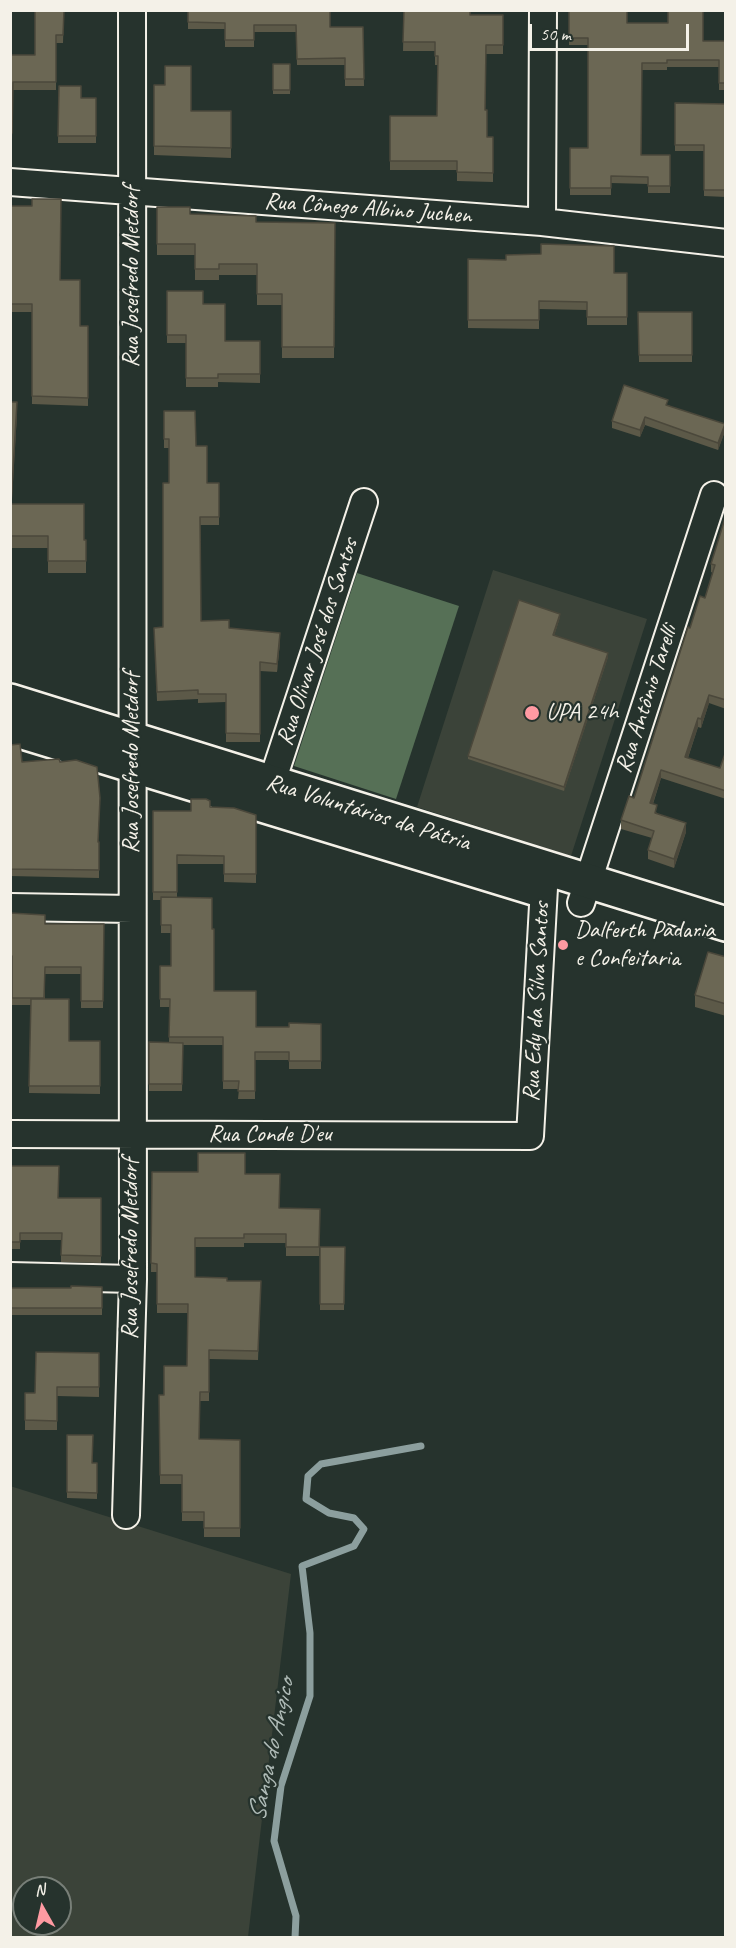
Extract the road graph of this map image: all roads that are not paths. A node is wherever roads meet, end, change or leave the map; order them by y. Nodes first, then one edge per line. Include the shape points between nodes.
1 (132, 10) edge
2 (543, 10) edge
3 (10, 182) edge
4 (132, 192) junction
5 (542, 222) junction
6 (726, 243) edge
7 (714, 495) dead end
8 (364, 502) dead end
9 (10, 701) edge
10 (10, 728) edge
11 (132, 751) junction
12 (272, 782) junction
13 (344, 818) junction
14 (542, 875) junction
15 (584, 892) junction
16 (10, 907) edge
17 (132, 909) junction
18 (726, 924) edge
19 (726, 946) edge
20 (10, 1134) edge
21 (132, 1134) junction
22 (530, 1136) joint
23 (10, 1276) edge
24 (133, 1279) junction
25 (126, 1515) dead end

1 - 4 street, Rua Josefredo Metdorf
2 - 5 street
3 - 4 street, Rua Cônego Albino Juchen
4 - 5 street, Rua Cônego Albino Juchen
4 - 11 street, Rua Josefredo Metdorf
5 - 6 street, Rua Cônego Albino Juchen
7 - 15 street, Rua Antônio Tarelli
8 - 12 street, Rua Olivar José dos Santos
9 - 11 main road, Rua Voluntários da Pátria
10 - 11 main road, Rua Voluntários da Pátria
11 - 12 main road, Rua Voluntários da Pátria
11 - 13 main road, Rua Voluntários da Pátria
11 - 17 street, Rua Josefredo Metdorf
12 - 13 main road, Rua Voluntários da Pátria
13 - 14 main road, Rua Voluntários da Pátria
13 - 14 main road, Rua Voluntários da Pátria via 458,866 484,865 514,875
14 - 15 main road, Rua Voluntários da Pátria
14 - 22 street, Rua Edy da Silva Santos
15 - 18 main road, Rua Voluntários da Pátria
15 - 19 main road, Rua Voluntários da Pátria
16 - 17 street
17 - 21 street, Rua Josefredo Metdorf
20 - 21 street, Rua Conde D'eu
21 - 22 street, Rua Conde D'eu
21 - 24 street, Rua Josefredo Metdorf
23 - 24 street
24 - 25 street, Rua Josefredo Metdorf

